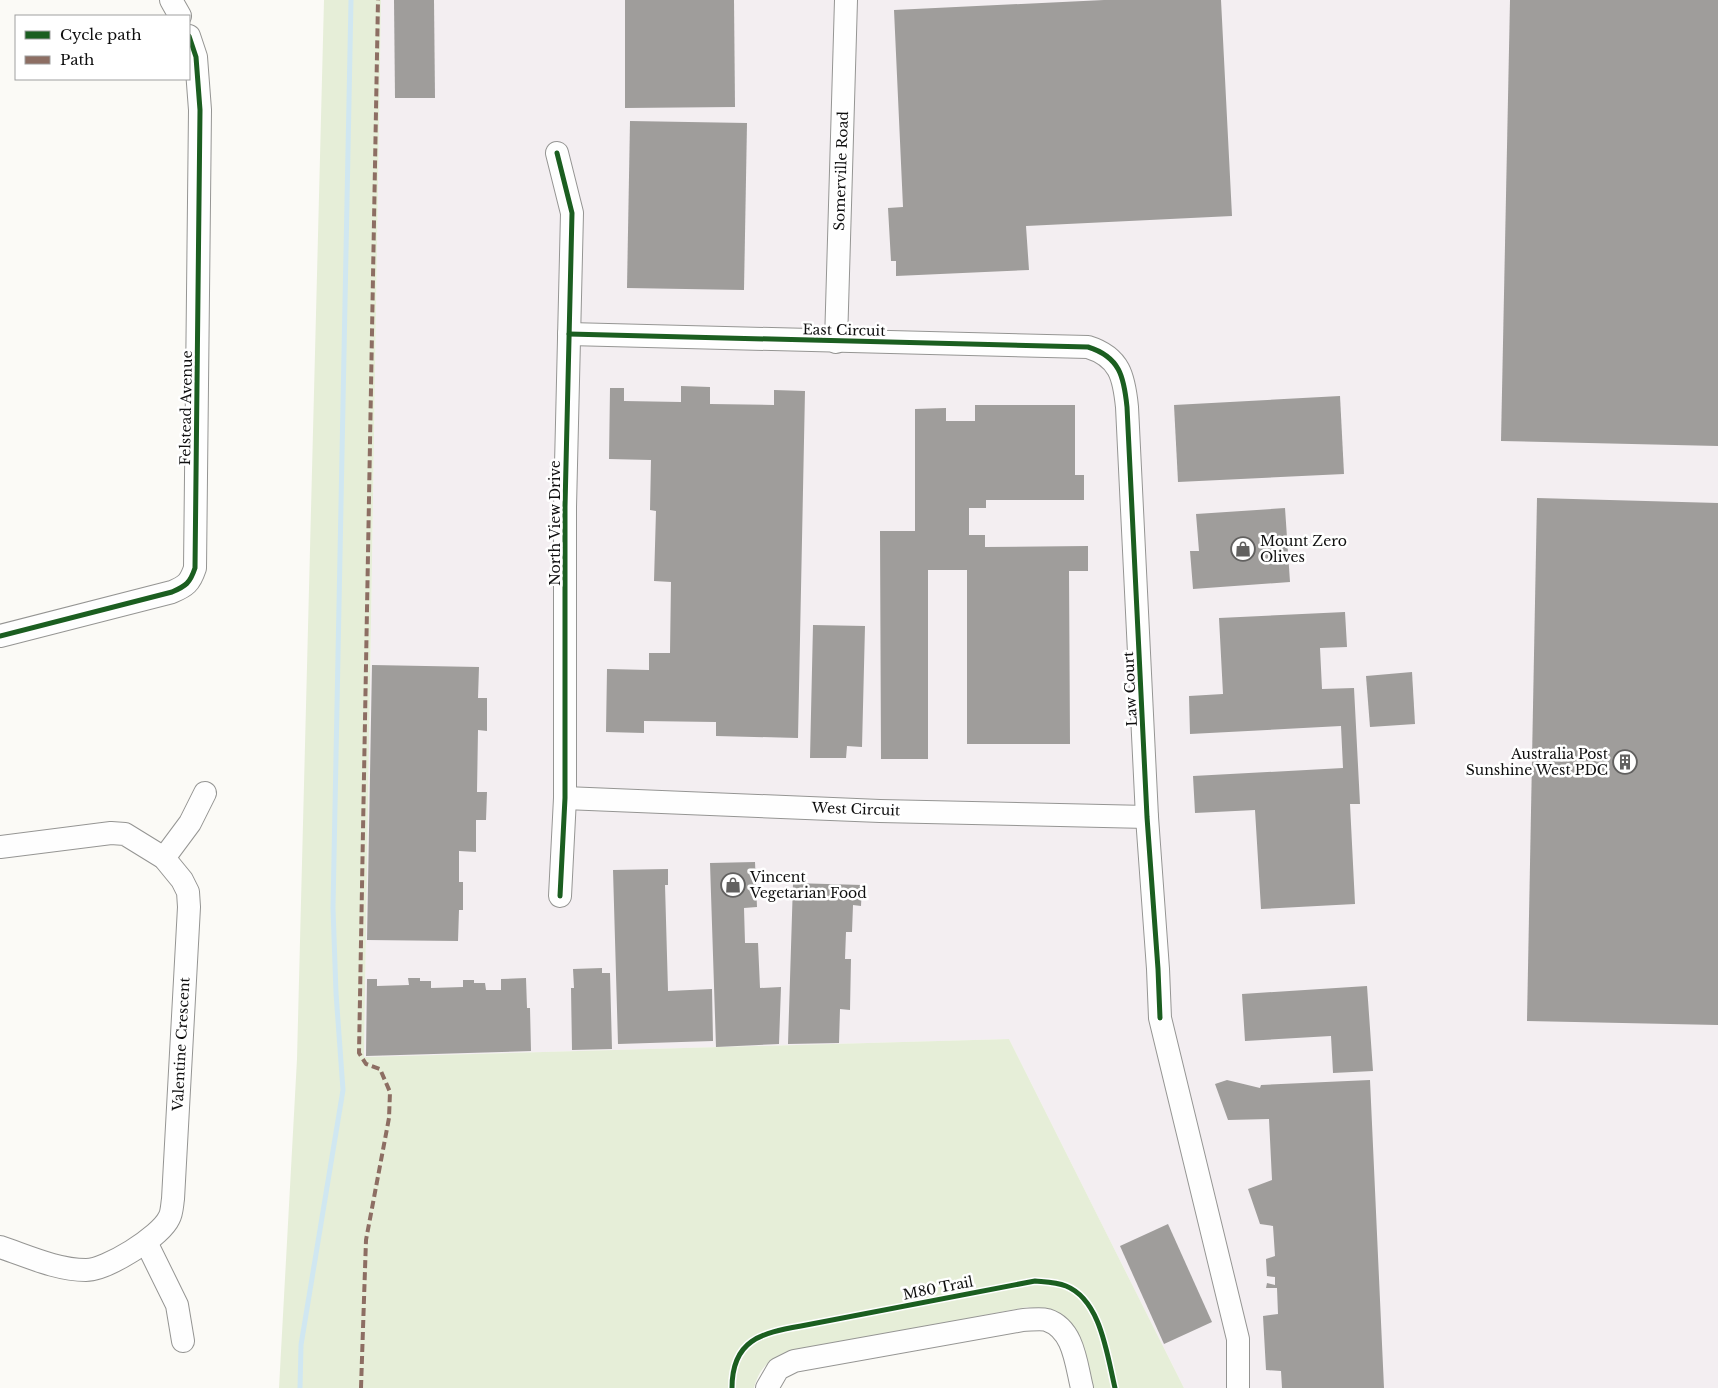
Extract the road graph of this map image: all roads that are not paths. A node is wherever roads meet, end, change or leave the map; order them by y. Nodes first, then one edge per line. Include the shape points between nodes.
1 (171, 0) edge
2 (846, 0) edge
3 (179, 15) edge
4 (190, 39) edge
5 (557, 152) dead end
6 (569, 334) junction
7 (836, 342) junction
8 (1113, 361) joint
9 (0, 636) edge
10 (205, 793) dead end
11 (565, 798) junction
12 (1147, 817) junction
13 (0, 847) edge
14 (164, 858) junction
15 (560, 896) dead end
16 (146, 1242) junction
17 (0, 1247) edge
18 (183, 1341) dead end
19 (767, 1388) edge
20 (1082, 1388) edge
21 (1238, 1388) edge

1 - 3 street
2 - 7 street, Somerville Road
4 - 9 street, Felstead Avenue via 196,57 200,110 195,568 192,578 185,587 172,592
5 - 6 street, North View Drive via 572,213
6 - 7 street, East Circuit
6 - 11 street, North View Drive via 565,507
7 - 8 street, East Circuit via 1088,347
8 - 12 street, Law Court via 1121,376 1127,407
10 - 14 street via 190,823
11 - 12 street, West Circuit via 880,811
11 - 15 street, North View Drive
12 - 21 street, Law Court via 1160,1018 1238,1339
13 - 14 street, Valentine Crescent via 111,833 124,834
14 - 16 street, Valentine Crescent via 182,880 188,892 189,907 173,1199 170,1217
16 - 17 street, Valentine Crescent via 104,1266 88,1270 61,1266
16 - 18 street via 177,1305
19 - 20 street via 778,1369 794,1361 1023,1320 1046,1320 1063,1331 1071,1344

